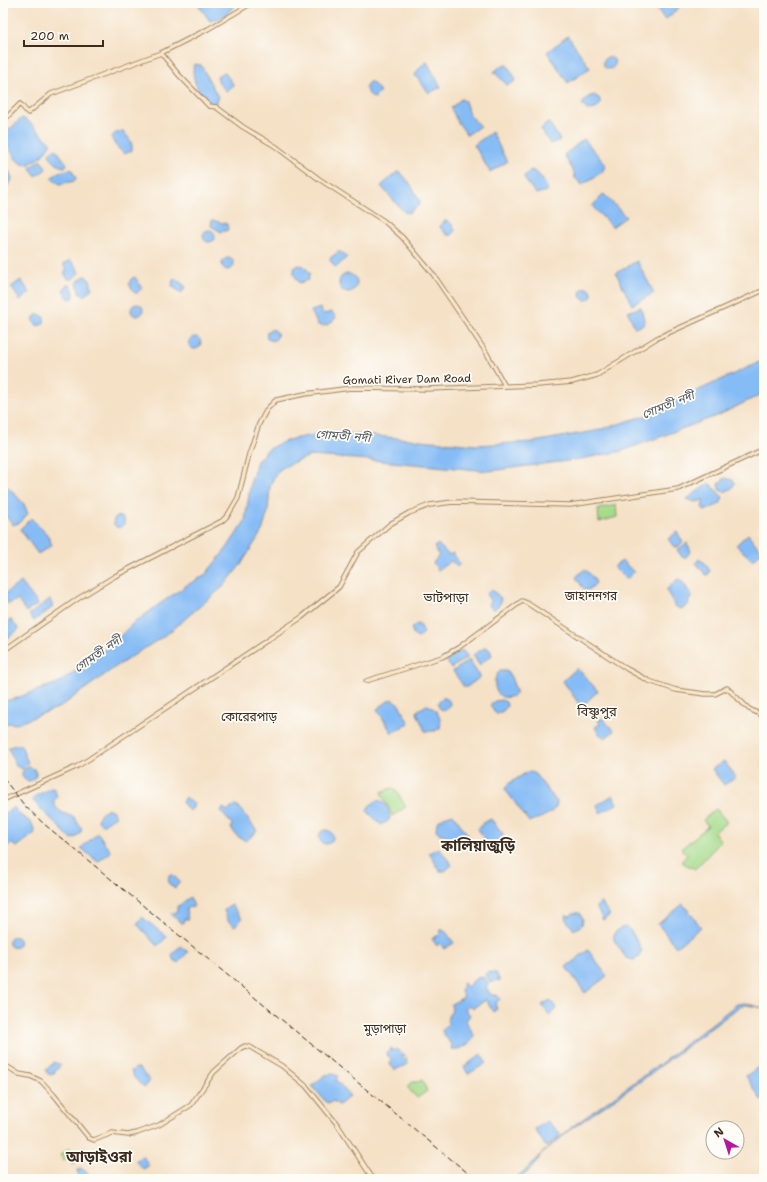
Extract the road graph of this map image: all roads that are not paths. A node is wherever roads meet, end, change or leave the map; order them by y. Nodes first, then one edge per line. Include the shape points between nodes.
1 (252, 3) edge
2 (161, 53) junction
3 (3, 121) edge
4 (764, 290) edge
5 (505, 386) junction
6 (764, 449) edge
7 (3, 651) edge
8 (366, 680) dead end
9 (764, 716) edge
10 (3, 800) edge
11 (3, 1064) edge
12 (373, 1179) edge

1 - 2 street
2 - 3 street via 51,94 28,114 20,104
2 - 5 street via 209,106 216,107 242,127 275,146 319,179 384,221 402,237 433,274 486,352
4 - 5 street, Gomati River Dam Road via 657,338 598,375 558,383
5 - 7 street, Gomati River Dam Road via 351,388 274,401 259,424 238,498 228,515 115,576
6 - 10 street via 678,489 570,505 453,502 430,505 409,513 390,524 358,552 340,587 302,617 76,767
8 - 9 street via 442,657 522,601 649,681 676,690 705,694 715,694 727,688 749,708
11 - 12 street via 19,1074 41,1081 89,1138 94,1140 112,1133 137,1133 159,1125 191,1106 214,1072 241,1048 250,1047 282,1066 306,1086 337,1124

